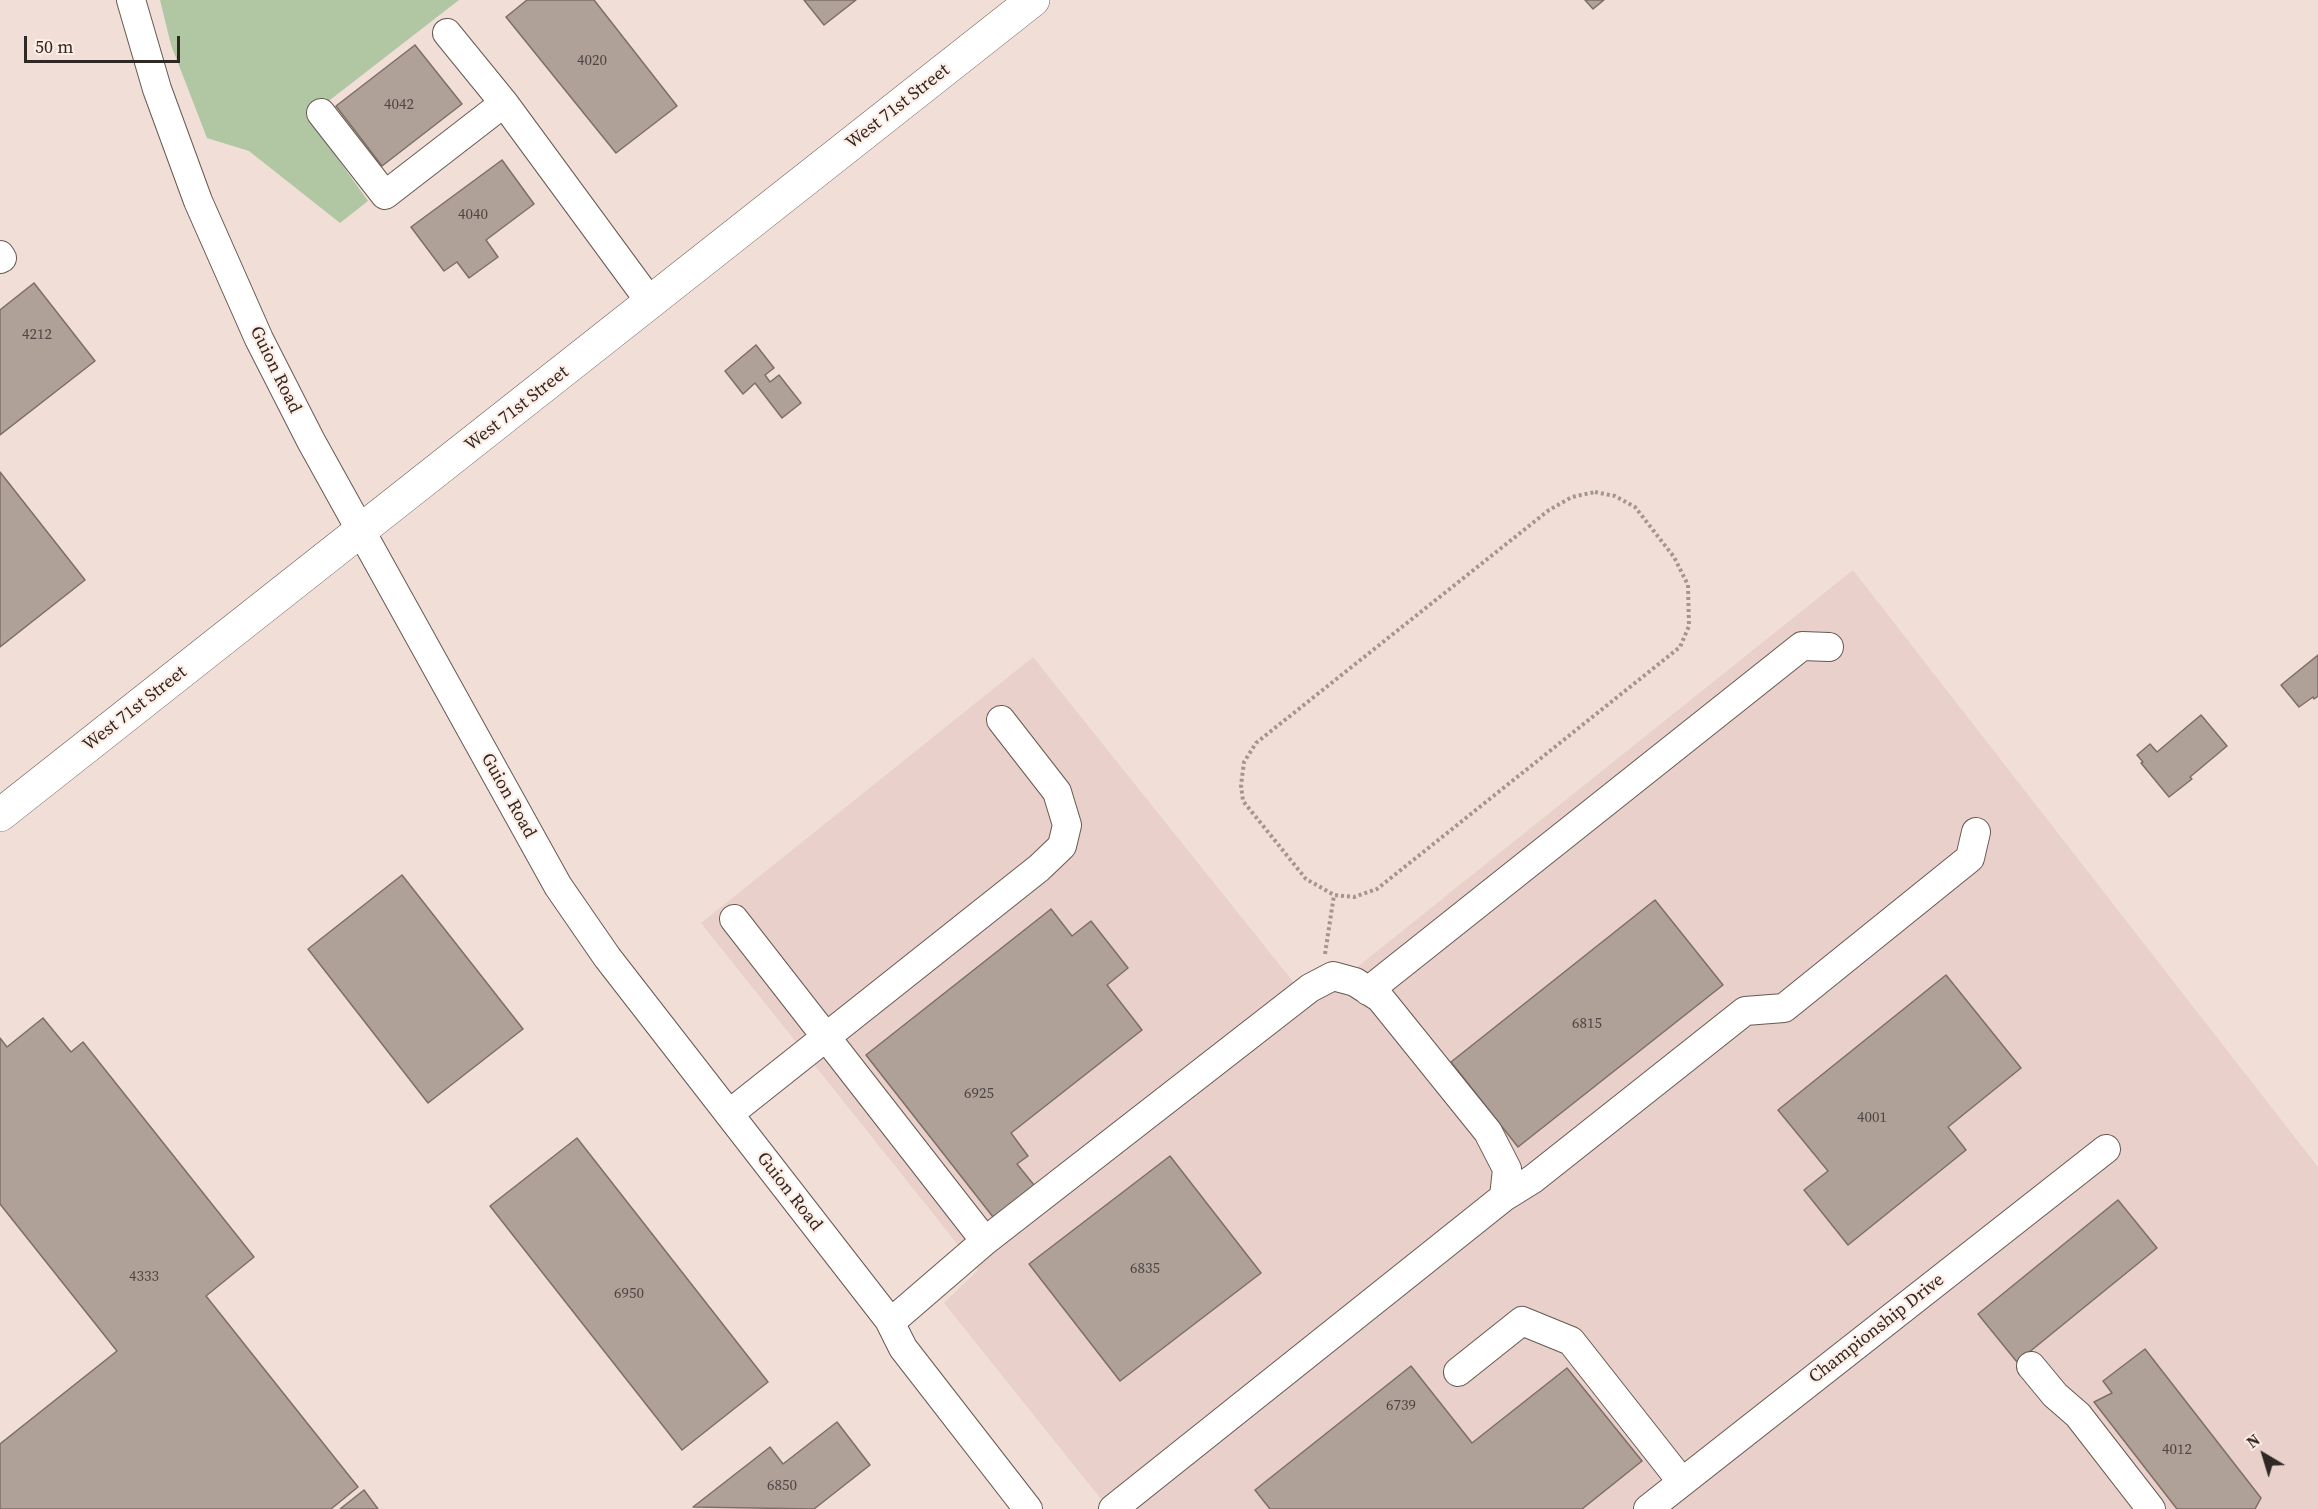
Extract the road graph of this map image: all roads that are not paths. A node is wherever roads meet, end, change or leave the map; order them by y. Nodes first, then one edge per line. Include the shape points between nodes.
1 (131, 0) edge
2 (1033, 0) edge
3 (447, 33) dead end
4 (504, 103) junction
5 (321, 113) dead end
6 (651, 303) junction
7 (361, 532) junction
8 (1829, 647) dead end
9 (1001, 720) dead end
10 (0, 815) edge
11 (1976, 832) dead end
12 (734, 919) dead end
13 (1368, 991) junction
14 (826, 1038) junction
15 (729, 1114) junction
16 (2106, 1149) dead end
17 (1504, 1197) junction
18 (985, 1241) junction
19 (891, 1322) junction
20 (2031, 1366) dead end
21 (1458, 1372) dead end
22 (1682, 1482) junction
23 (1028, 1509) edge
24 (1113, 1509) edge
25 (1648, 1509) edge
26 (2151, 1509) edge

1 - 7 street, Guion Road via 164,109 224,263 284,391
2 - 6 main road, West 71st Street
3 - 4 street
4 - 5 street via 385,195
4 - 6 street
6 - 7 main road, West 71st Street
7 - 10 main road, West 71st Street
7 - 15 street, Guion Road via 569,903
8 - 13 street via 1802,646
9 - 14 street via 1057,792 1067,825 1062,846
11 - 17 street via 1970,858 1784,1008 1745,1011 1533,1179
12 - 14 street
13 - 17 street via 1380,998 1488,1132 1507,1169
13 - 18 street via 1333,976 1310,988
14 - 15 street
14 - 18 street
15 - 19 street, Guion Road
16 - 22 street, Championship Drive
17 - 24 street
18 - 19 street
19 - 23 street, Guion Road via 903,1348
20 - 26 street via 2078,1415
21 - 22 street via 1522,1321 1571,1341
22 - 25 street, Championship Drive

